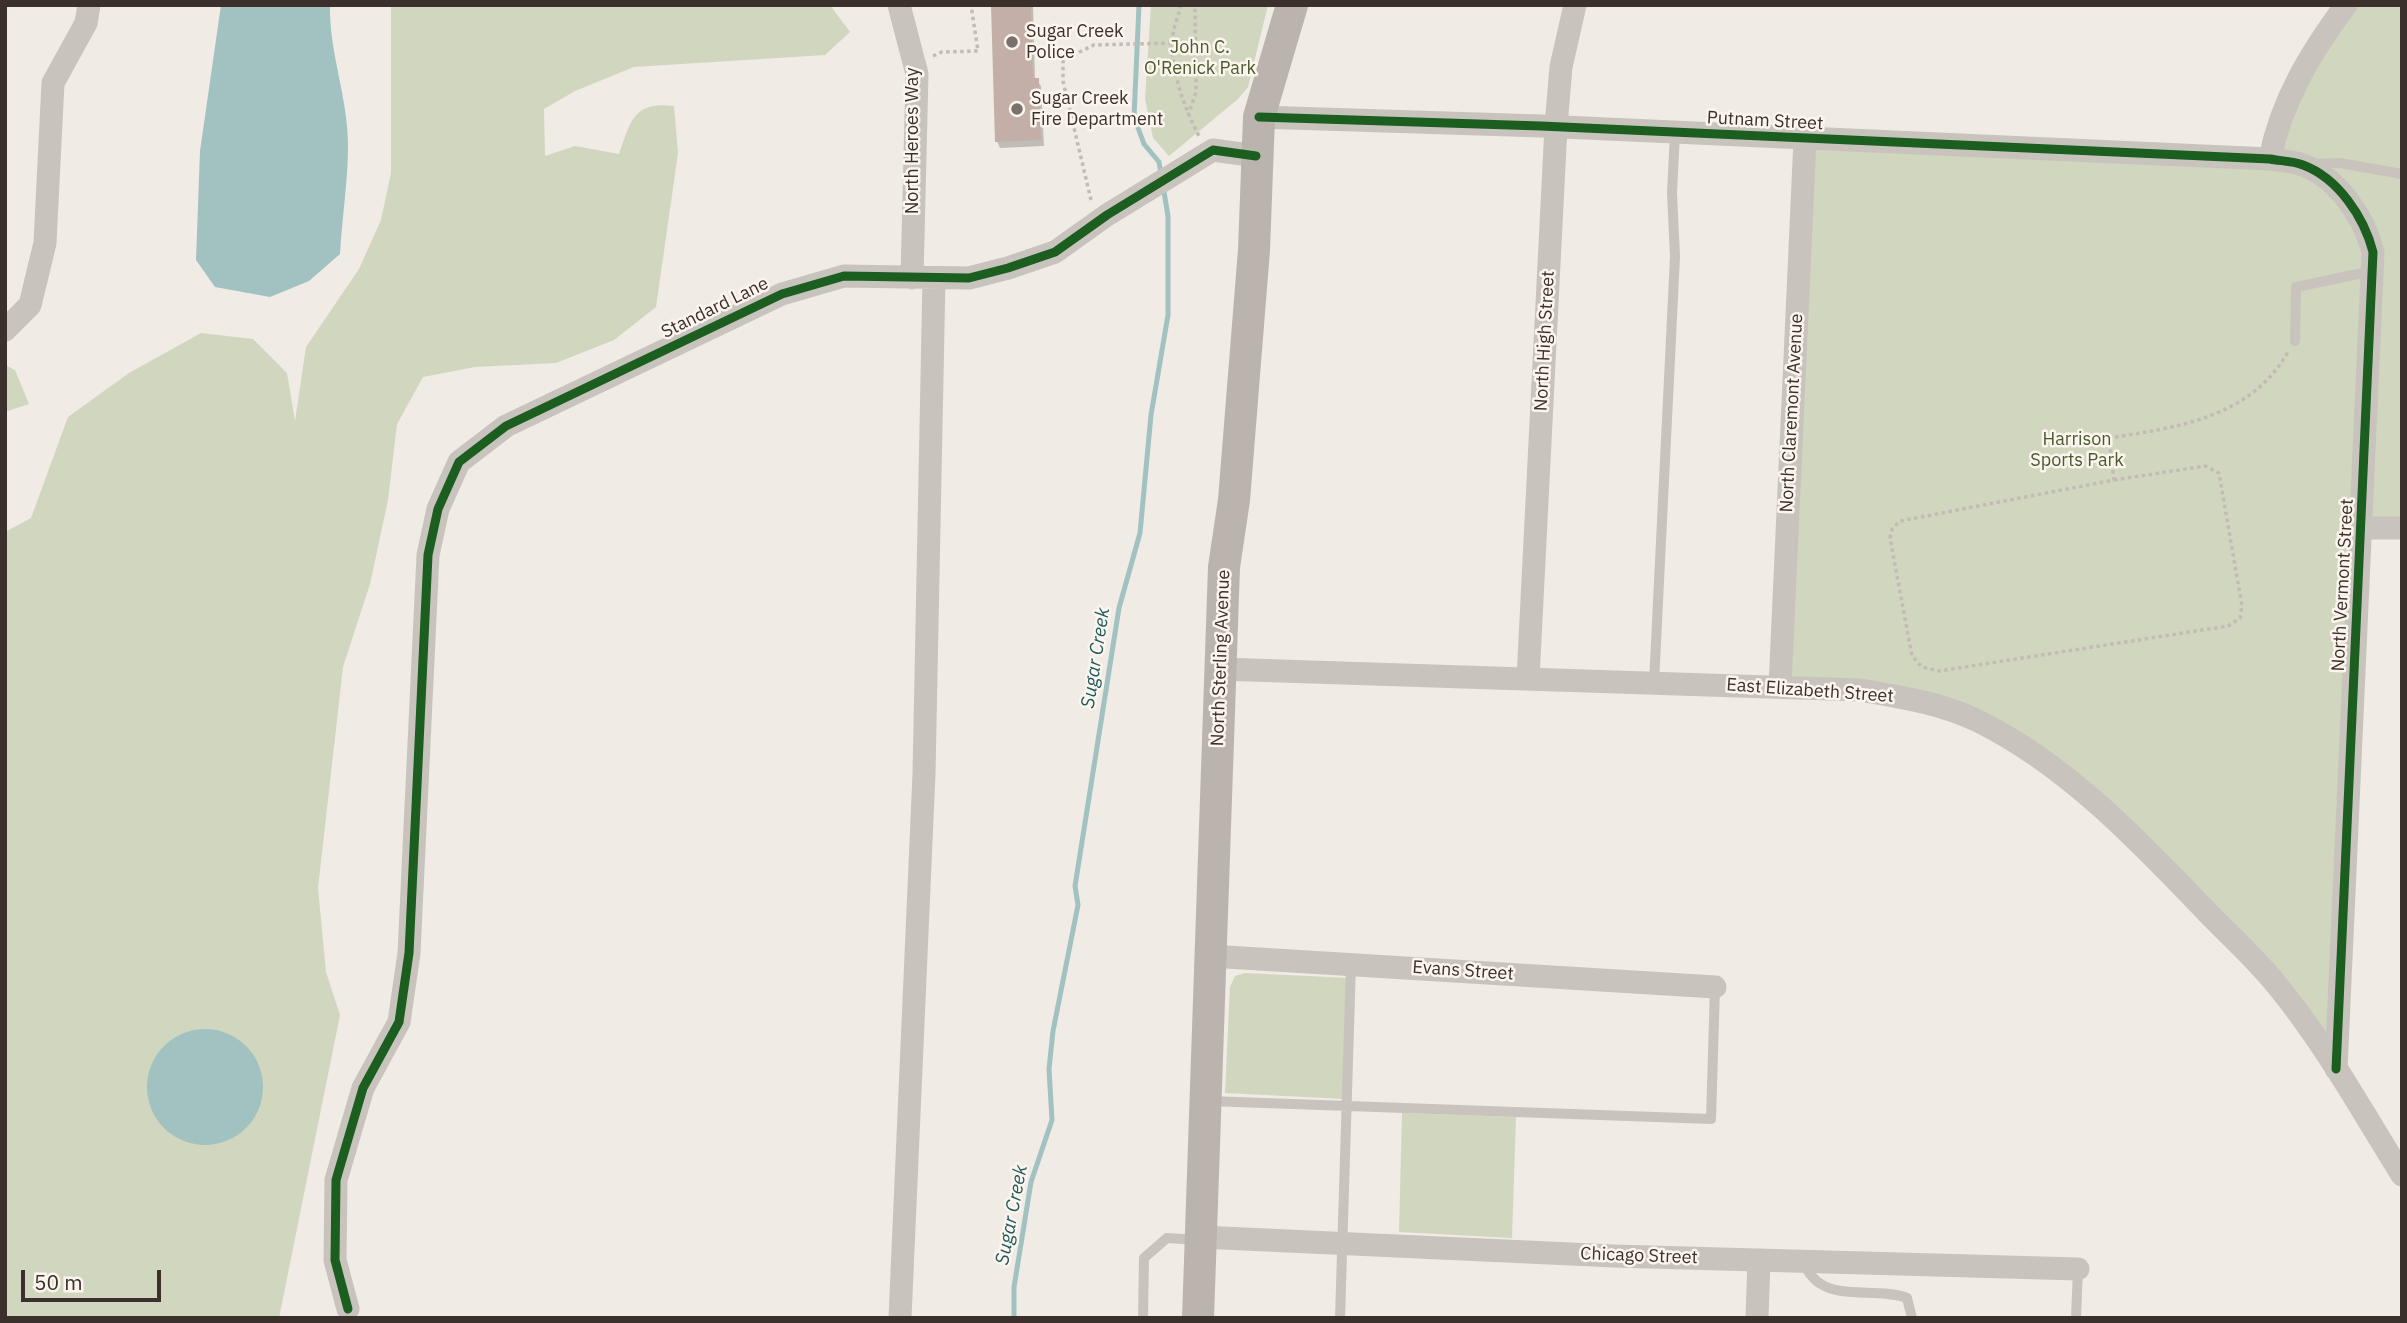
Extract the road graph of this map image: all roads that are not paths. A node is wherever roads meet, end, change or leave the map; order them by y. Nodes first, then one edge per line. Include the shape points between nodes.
1 (89, 5) edge
2 (899, 5) edge
3 (1292, 5) edge
4 (1575, 5) edge
5 (2346, 5) edge
6 (1259, 117) junction
7 (1556, 126) junction
8 (1675, 133) junction
9 (1805, 139) junction
10 (1255, 156) junction
11 (2270, 159) junction
12 (2302, 164) junction
13 (2402, 174) edge
14 (2372, 271) junction
15 (923, 278) junction
16 (5, 330) edge
17 (2295, 341) road end
18 (2361, 528) junction
19 (2402, 528) edge
20 (1220, 669) junction
21 (1528, 679) junction
22 (1654, 683) junction
23 (1780, 687) junction
24 (1210, 956) junction
25 (1351, 963) junction
26 (1715, 987) joint
27 (2336, 1069) junction
28 (1207, 1101) junction
29 (1347, 1105) junction
30 (2402, 1175) edge
31 (1201, 1238) junction
32 (1342, 1243) junction
33 (1759, 1260) junction
34 (1801, 1261) junction
35 (2078, 1269) joint
36 (348, 1309) dead end
37 (900, 1318) edge
38 (1143, 1318) edge
39 (1198, 1318) edge
40 (1340, 1318) edge
41 (1757, 1318) edge
42 (1912, 1318) edge
43 (2076, 1318) edge

1 - 16 street via 86,23 52,83 45,243 30,305
2 - 15 street, North Heroes Way via 917,74
3 - 6 main road, North Sterling Avenue
4 - 7 street, North High Street via 1561,67
5 - 11 street via 2290,92
6 - 7 street, Putnam Street
6 - 10 main road, North Sterling Avenue
7 - 8 street, Putnam Street
7 - 21 street, North High Street
8 - 9 street, Putnam Street
8 - 22 lane via 1675,257
9 - 11 street, Putnam Street
9 - 23 street, North Claremont Avenue
10 - 15 street, Standard Lane via 1213,150 1100,210 1055,252 969,278
10 - 20 main road, North Sterling Avenue via 1254,250 1234,500 1224,567
11 - 12 street, North Vermont Street
12 - 13 lane via 2340,163
12 - 14 street, North Vermont Street via 2325,178 2354,208 2368,231
14 - 17 lane via 2296,287
14 - 18 street, North Vermont Street
15 - 36 street, Standard Lane via 844,276 782,294 506,426 459,462 438,509 428,555 409,953 399,1022 363,1088 336,1180 335,1261
15 - 37 street, North Heroes Way via 924,774
18 - 19 street
18 - 27 street, North Vermont Street
20 - 21 street, East Elizabeth Street
20 - 24 main road, North Sterling Avenue
21 - 22 street, East Elizabeth Street
22 - 23 street, East Elizabeth Street
23 - 27 street, East Elizabeth Street via 1924,700 1977,720 2019,744 2096,802 2147,849 2276,984
24 - 25 street, Evans Street
24 - 28 main road, North Sterling Avenue
25 - 26 street, Evans Street
25 - 29 lane
26 - 29 lane via 1711,1119
27 - 30 street, East Elizabeth Street
28 - 29 lane
28 - 31 main road, North Sterling Avenue
29 - 32 lane
31 - 32 street, Chicago Street
31 - 38 lane via 1167,1238 1144,1258
31 - 39 main road, North Sterling Avenue
32 - 33 street, Chicago Street
32 - 40 lane
33 - 34 street, Chicago Street
33 - 41 street
34 - 35 street, Chicago Street
34 - 42 lane via 1818,1283 1828,1288 1907,1298
35 - 43 lane

